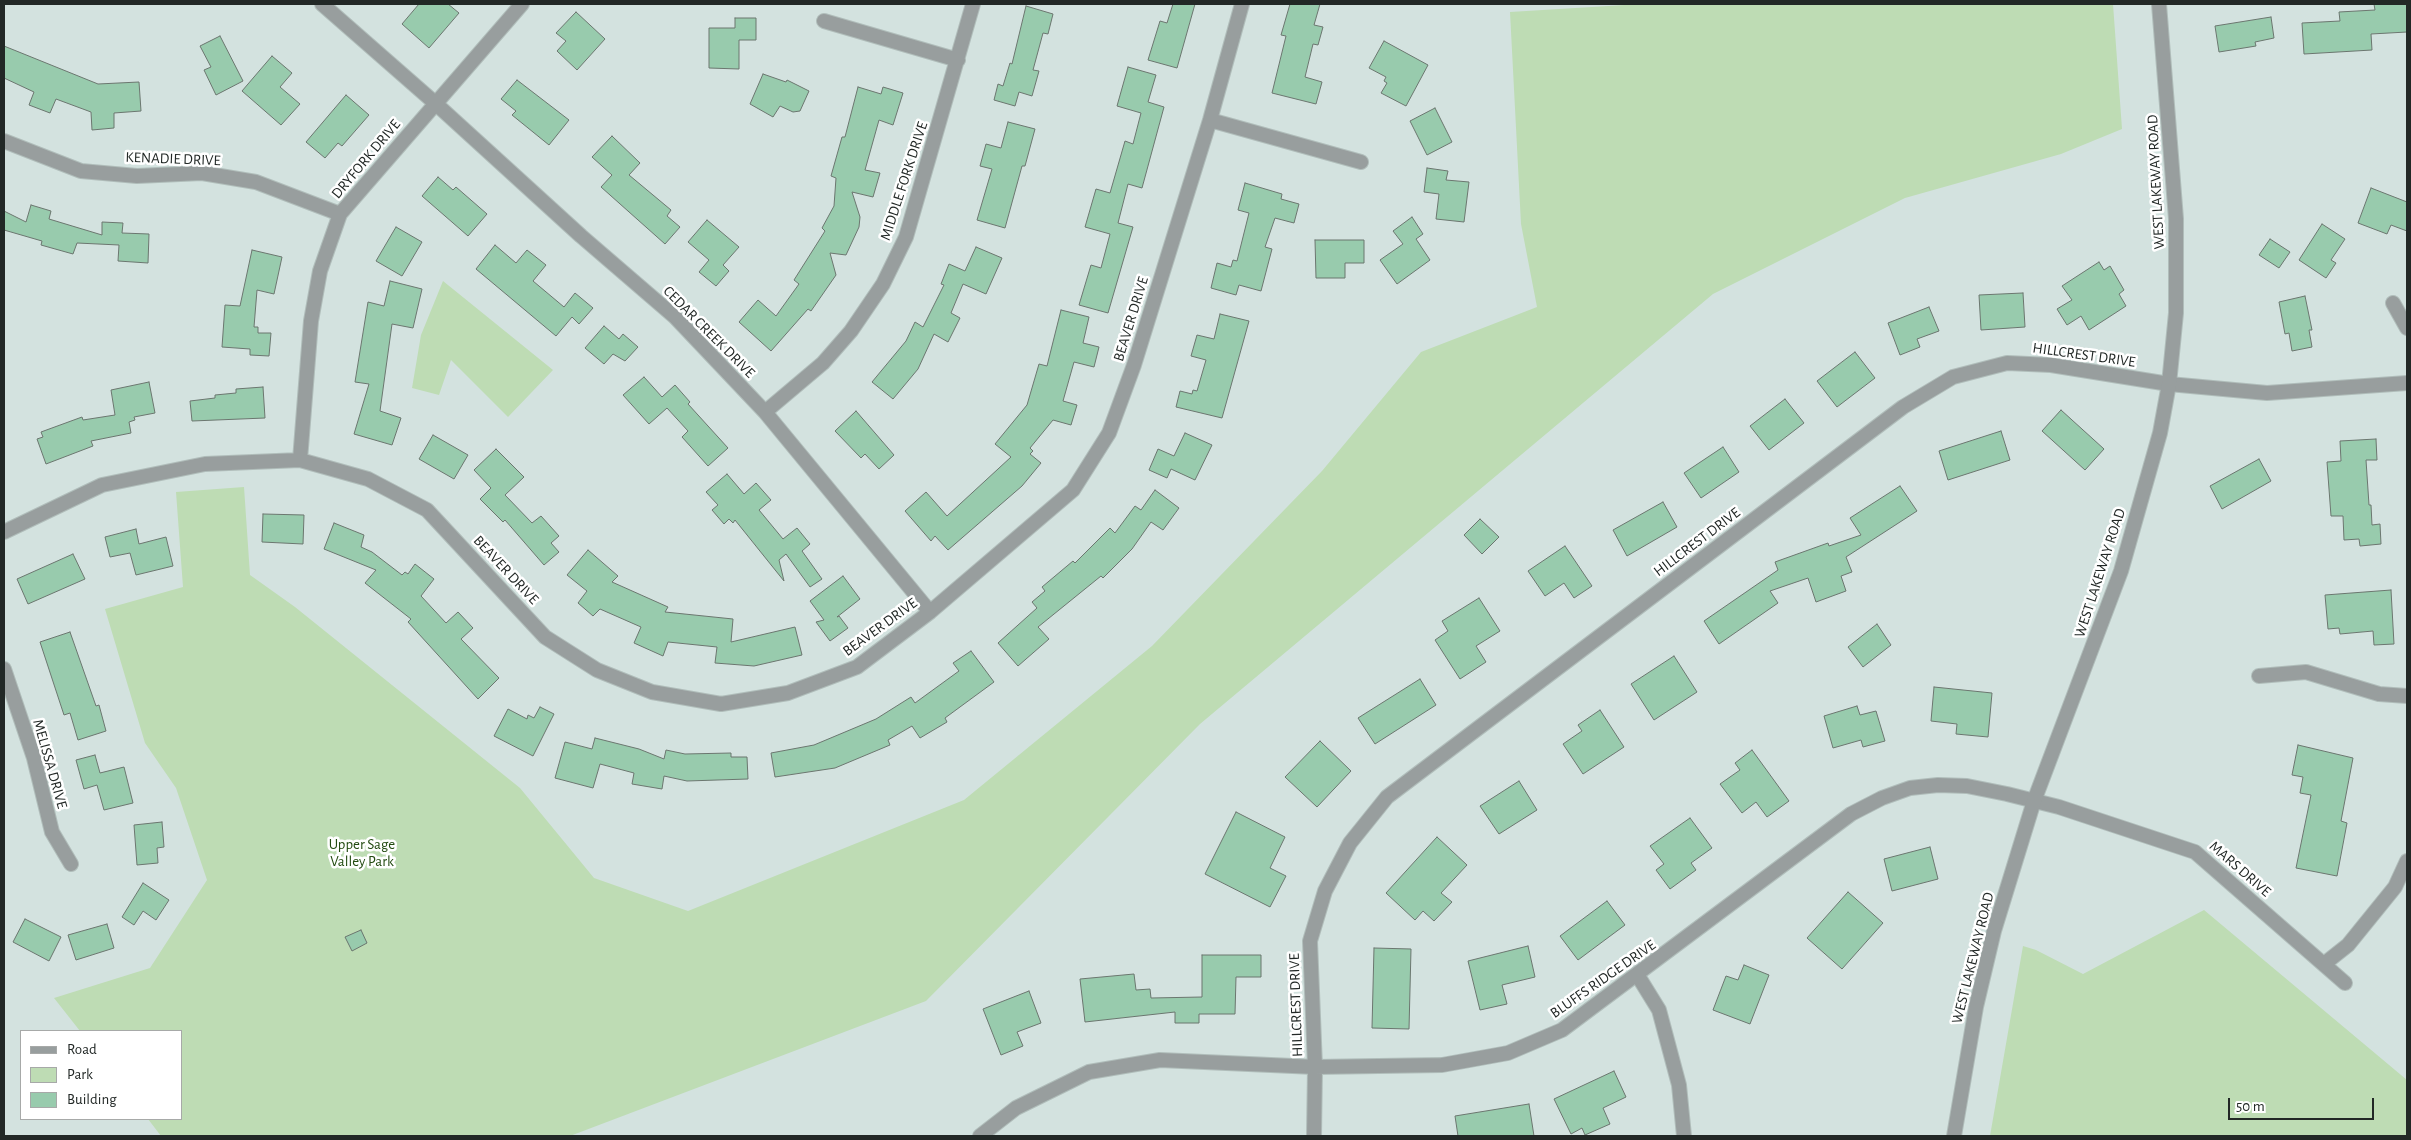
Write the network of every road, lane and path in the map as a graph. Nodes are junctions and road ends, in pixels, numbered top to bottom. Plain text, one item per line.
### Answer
1 (322, 4) edge
2 (522, 4) edge
3 (973, 4) edge
4 (1242, 4) edge
5 (2159, 4) edge
6 (824, 21) dead end
7 (958, 60) junction
8 (435, 102) junction
9 (1210, 120) junction
10 (4, 141) edge
11 (1361, 162) dead end
12 (340, 214) junction
13 (2393, 303) dead end
14 (2407, 328) edge
15 (2407, 383) edge
16 (2169, 384) junction
17 (766, 412) junction
18 (300, 460) junction
19 (4, 532) edge
20 (930, 612) junction
21 (4, 669) edge
22 (2259, 676) dead end
23 (2407, 696) edge
24 (2034, 801) junction
25 (2407, 861) edge
26 (71, 864) dead end
27 (2324, 964) junction
28 (1638, 976) junction
29 (2345, 983) dead end
30 (1315, 1067) junction
31 (980, 1136) edge
32 (1314, 1136) edge
33 (1684, 1136) edge
34 (1954, 1136) edge

1 - 8 street, CEDAR CREEK DRIVE
2 - 8 street, DRYFORK DRIVE
3 - 7 street, MIDDLE FORK DRIVE
4 - 9 street, BEAVER DRIVE
5 - 16 street, WEST LAKEWAY ROAD
6 - 7 street
7 - 17 street, MIDDLE FORK DRIVE
8 - 12 street, DRYFORK DRIVE
8 - 17 street, CEDAR CREEK DRIVE
9 - 11 street
9 - 20 street, BEAVER DRIVE
10 - 12 street, KENADIE DRIVE
12 - 18 street, DRYFORK DRIVE
13 - 14 street
15 - 16 street, HILLCREST DRIVE
16 - 24 street, WEST LAKEWAY ROAD
16 - 30 street, HILLCREST DRIVE
17 - 20 street, CEDAR CREEK DRIVE
18 - 19 street, BEAVER DRIVE
18 - 20 street, BEAVER DRIVE
21 - 26 street, MELISSA DRIVE
22 - 23 street
24 - 27 street, MARS DRIVE
24 - 28 street, BLUFFS RIDGE DRIVE
24 - 34 street, WEST LAKEWAY ROAD
25 - 27 street
27 - 29 street, MARS DRIVE
28 - 30 street, BLUFFS RIDGE DRIVE
28 - 33 street
30 - 31 street, BLUFFS RIDGE DRIVE
30 - 32 street, HILLCREST DRIVE

